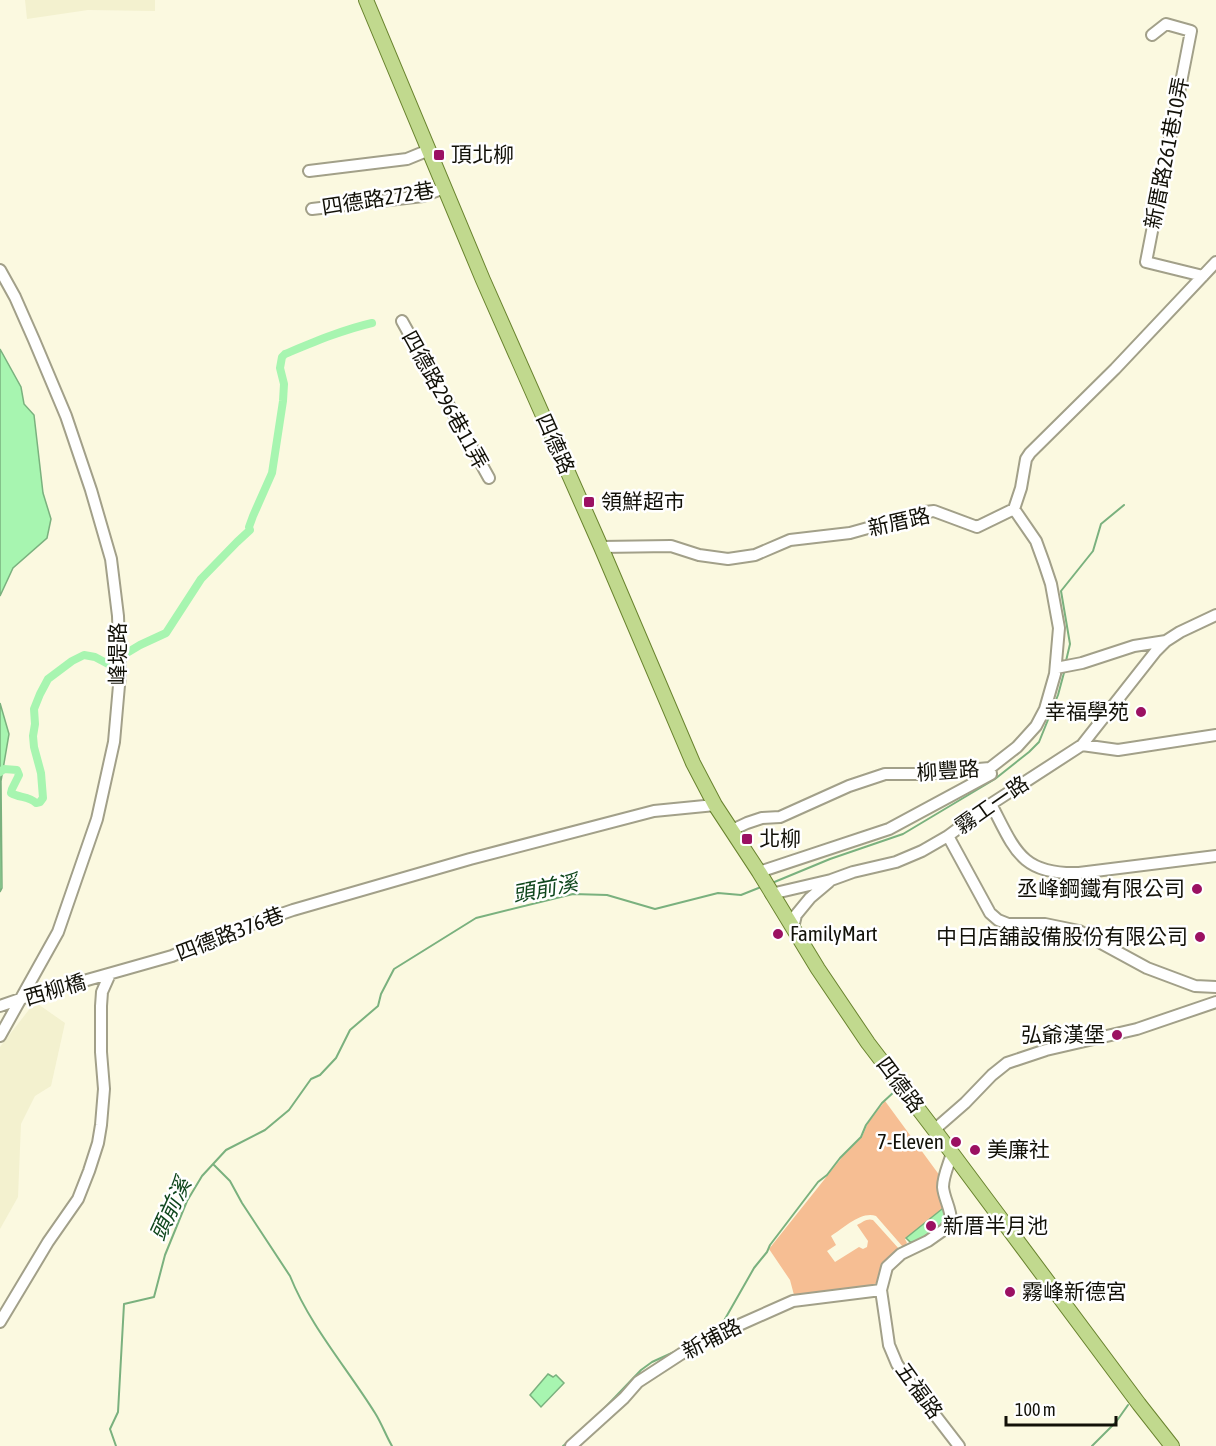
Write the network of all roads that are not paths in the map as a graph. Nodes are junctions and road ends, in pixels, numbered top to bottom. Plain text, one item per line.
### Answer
1 (366, 0) edge
2 (1152, 35) dead end
3 (429, 150) junction
4 (309, 171) dead end
5 (444, 189) junction
6 (312, 209) dead end
7 (1216, 262) edge
8 (0, 270) edge
9 (1203, 276) junction
10 (402, 321) dead end
11 (489, 478) dead end
12 (1014, 509) junction
13 (601, 547) junction
14 (1216, 615) edge
15 (1166, 641) junction
16 (1056, 668) junction
17 (1216, 735) edge
18 (1082, 745) junction
19 (990, 768) junction
20 (991, 804) junction
21 (715, 805) junction
22 (732, 830) junction
23 (948, 836) junction
24 (1216, 856) edge
25 (831, 880) junction
26 (765, 884) junction
27 (794, 928) junction
28 (110, 974) junction
29 (1216, 987) edge
30 (20, 999) junction
31 (1216, 1002) edge
32 (0, 1006) edge
33 (0, 1036) edge
34 (934, 1130) junction
35 (952, 1153) junction
36 (881, 1290) junction
37 (0, 1322) edge
38 (571, 1446) edge
39 (959, 1446) edge
40 (1172, 1446) edge

1 - 3 main road, 四德路
2 - 9 street, 新厝路261巷10弄
3 - 4 street
3 - 5 main road, 四德路
5 - 6 street, 四德路272巷
5 - 13 main road, 四德路
7 - 9 street
8 - 30 street, 峰堤路
9 - 12 street
10 - 11 street, 四德路296巷11弄
12 - 13 street, 新厝路
12 - 16 street, 柳豐路
13 - 21 main road, 四德路
14 - 15 street
15 - 16 street
15 - 18 street, 霧工一路
16 - 19 street, 柳豐路
17 - 18 street
18 - 20 street, 霧工一路
19 - 22 street, 柳豐路
19 - 26 street
20 - 23 street, 霧工一路
20 - 24 street
21 - 22 main road, 四德路
21 - 28 street, 四德路376巷
22 - 26 main road, 四德路
23 - 25 street, 霧工一路
23 - 29 street
25 - 26 street, 霧工一路
25 - 27 street
26 - 27 main road, 四德路
27 - 34 main road, 四德路
28 - 30 street, 西柳橋
28 - 37 street
30 - 32 street, 西柳橋
30 - 33 street, 峰堤路
31 - 34 street
34 - 35 main road, 四德路
35 - 36 street, 五福路
35 - 40 main road, 四德路
36 - 38 street, 新埔路
36 - 39 street, 五福路

